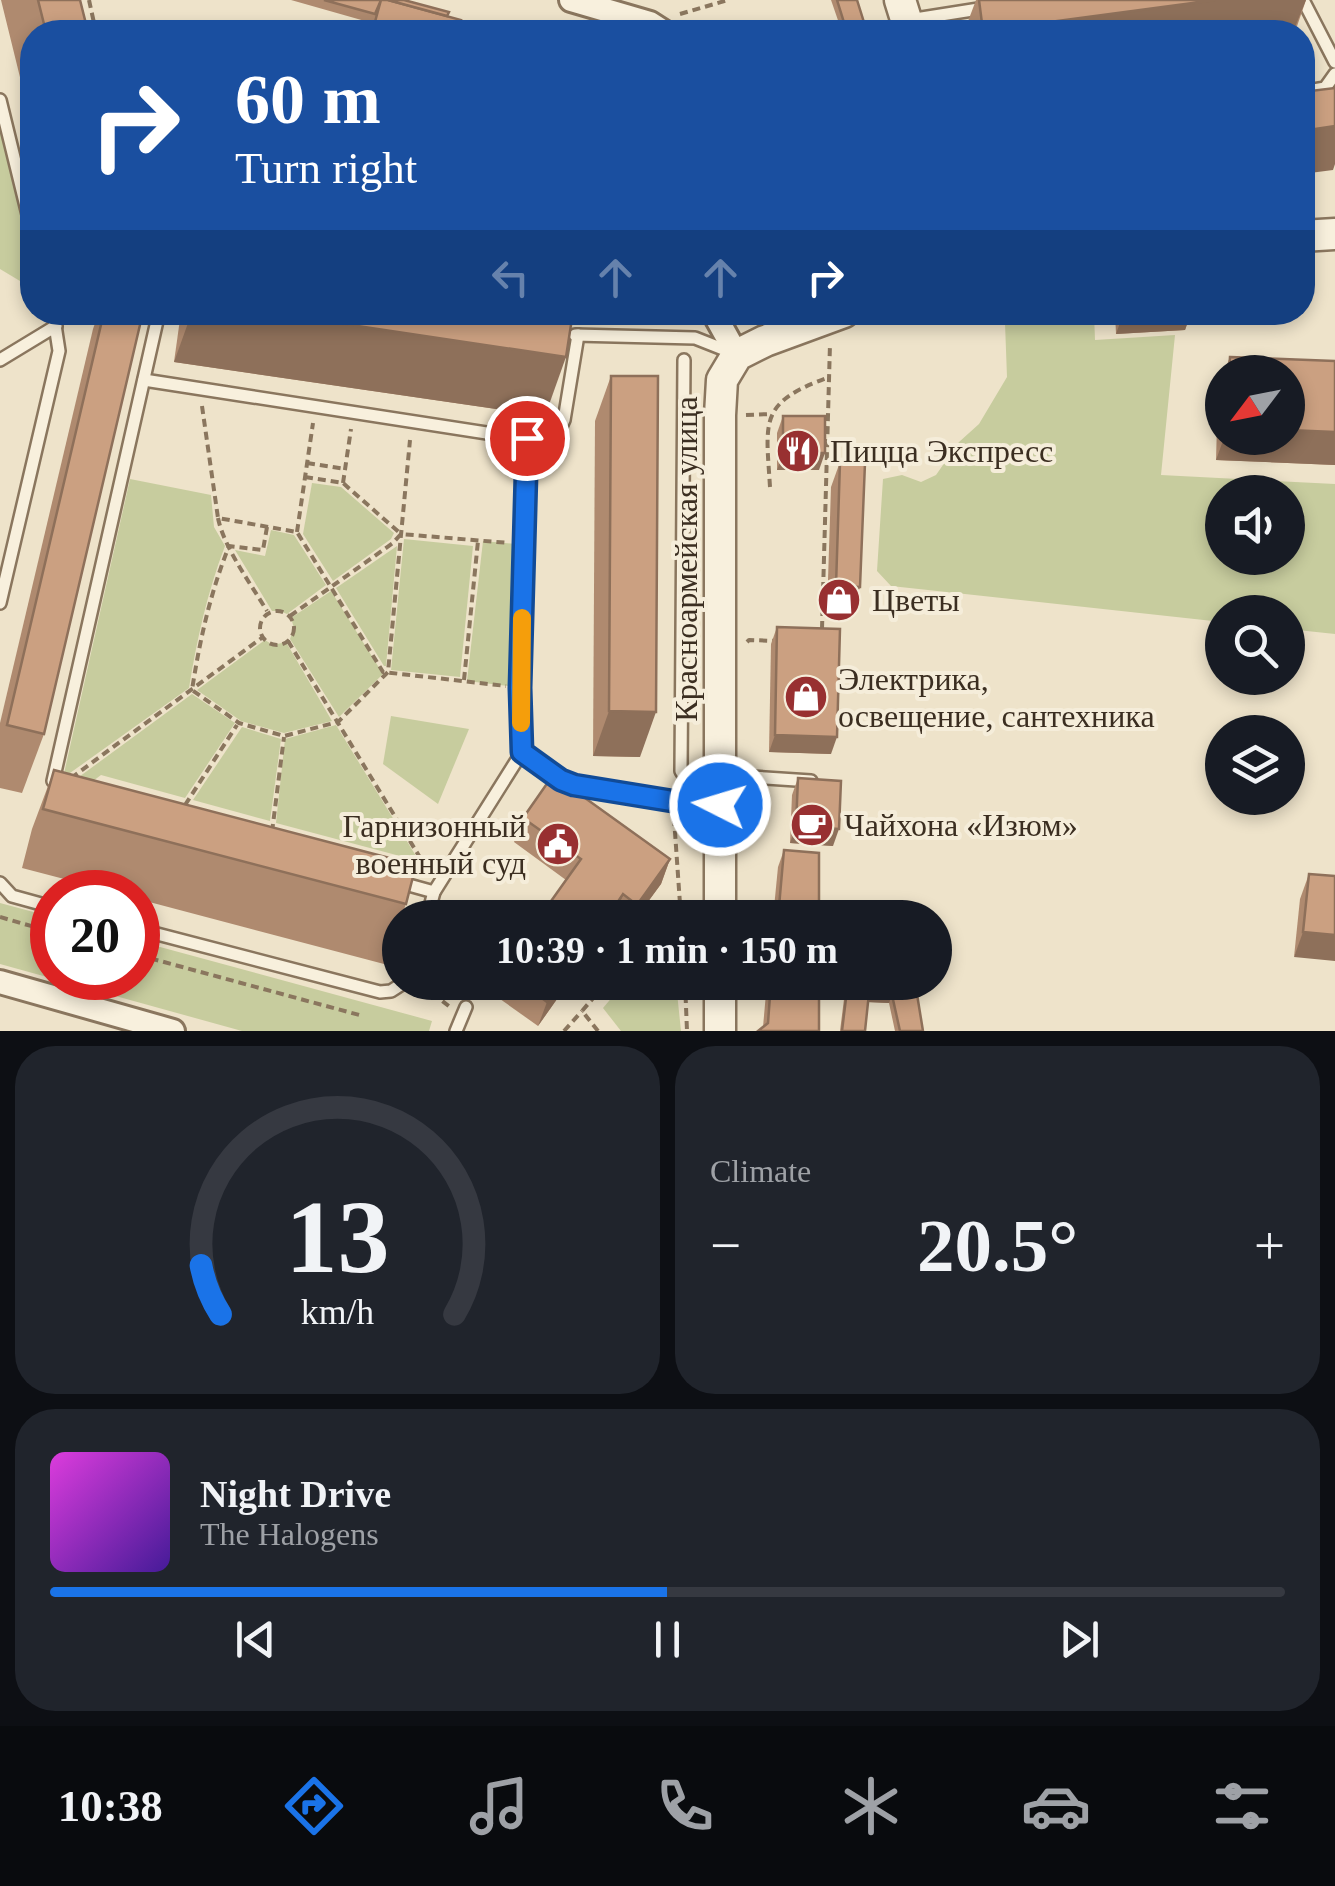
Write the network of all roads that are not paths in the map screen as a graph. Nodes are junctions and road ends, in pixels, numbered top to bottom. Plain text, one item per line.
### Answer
1 (571, 0) edge
2 (945, 0) edge
3 (1002, 6) edge
4 (947, 14) junction
5 (906, 18) edge
6 (632, 20) edge
7 (1315, 23) edge
8 (1335, 62) edge
9 (1335, 74) edge
10 (1315, 90) edge
11 (0, 100) edge
12 (20, 182) edge
13 (45, 325) edge
14 (57, 325) edge
15 (156, 325) edge
16 (724, 325) edge
17 (837, 326) edge
18 (559, 332) edge
19 (578, 335) junction
20 (751, 348) junction
21 (0, 360) edge
22 (684, 360) dead end
23 (144, 380) junction
24 (527, 438) junction
25 (0, 604) edge
26 (522, 752) junction
27 (817, 782) edge
28 (59, 792) edge
29 (714, 794) junction
30 (380, 877) edge
31 (0, 882) edge
32 (434, 892) junction
33 (432, 900) edge
34 (719, 900) edge
35 (30, 901) edge
36 (160, 935) edge
37 (0, 982) edge
38 (382, 992) edge
39 (720, 1000) edge
40 (464, 1012) road end
41 (173, 1031) edge
42 (456, 1031) edge
43 (720, 1031) edge

1 - 6 street
2 - 4 lane
3 - 4 lane
4 - 5 lane
7 - 8 lane
9 - 10 lane
11 - 12 lane
13 - 21 lane
14 - 25 lane
15 - 23 lane
16 - 20 street
17 - 20 street
18 - 19 lane
19 - 20 lane
19 - 24 lane
20 - 29 street, Красноармейская улица
22 - 29 lane
23 - 24 lane
23 - 28 lane
24 - 26 lane
26 - 29 lane
26 - 32 lane
27 - 29 lane
29 - 34 street, Красноармейская улица
30 - 32 lane
31 - 35 lane
32 - 33 lane
36 - 38 lane
37 - 41 street
39 - 43 street
40 - 42 lane

